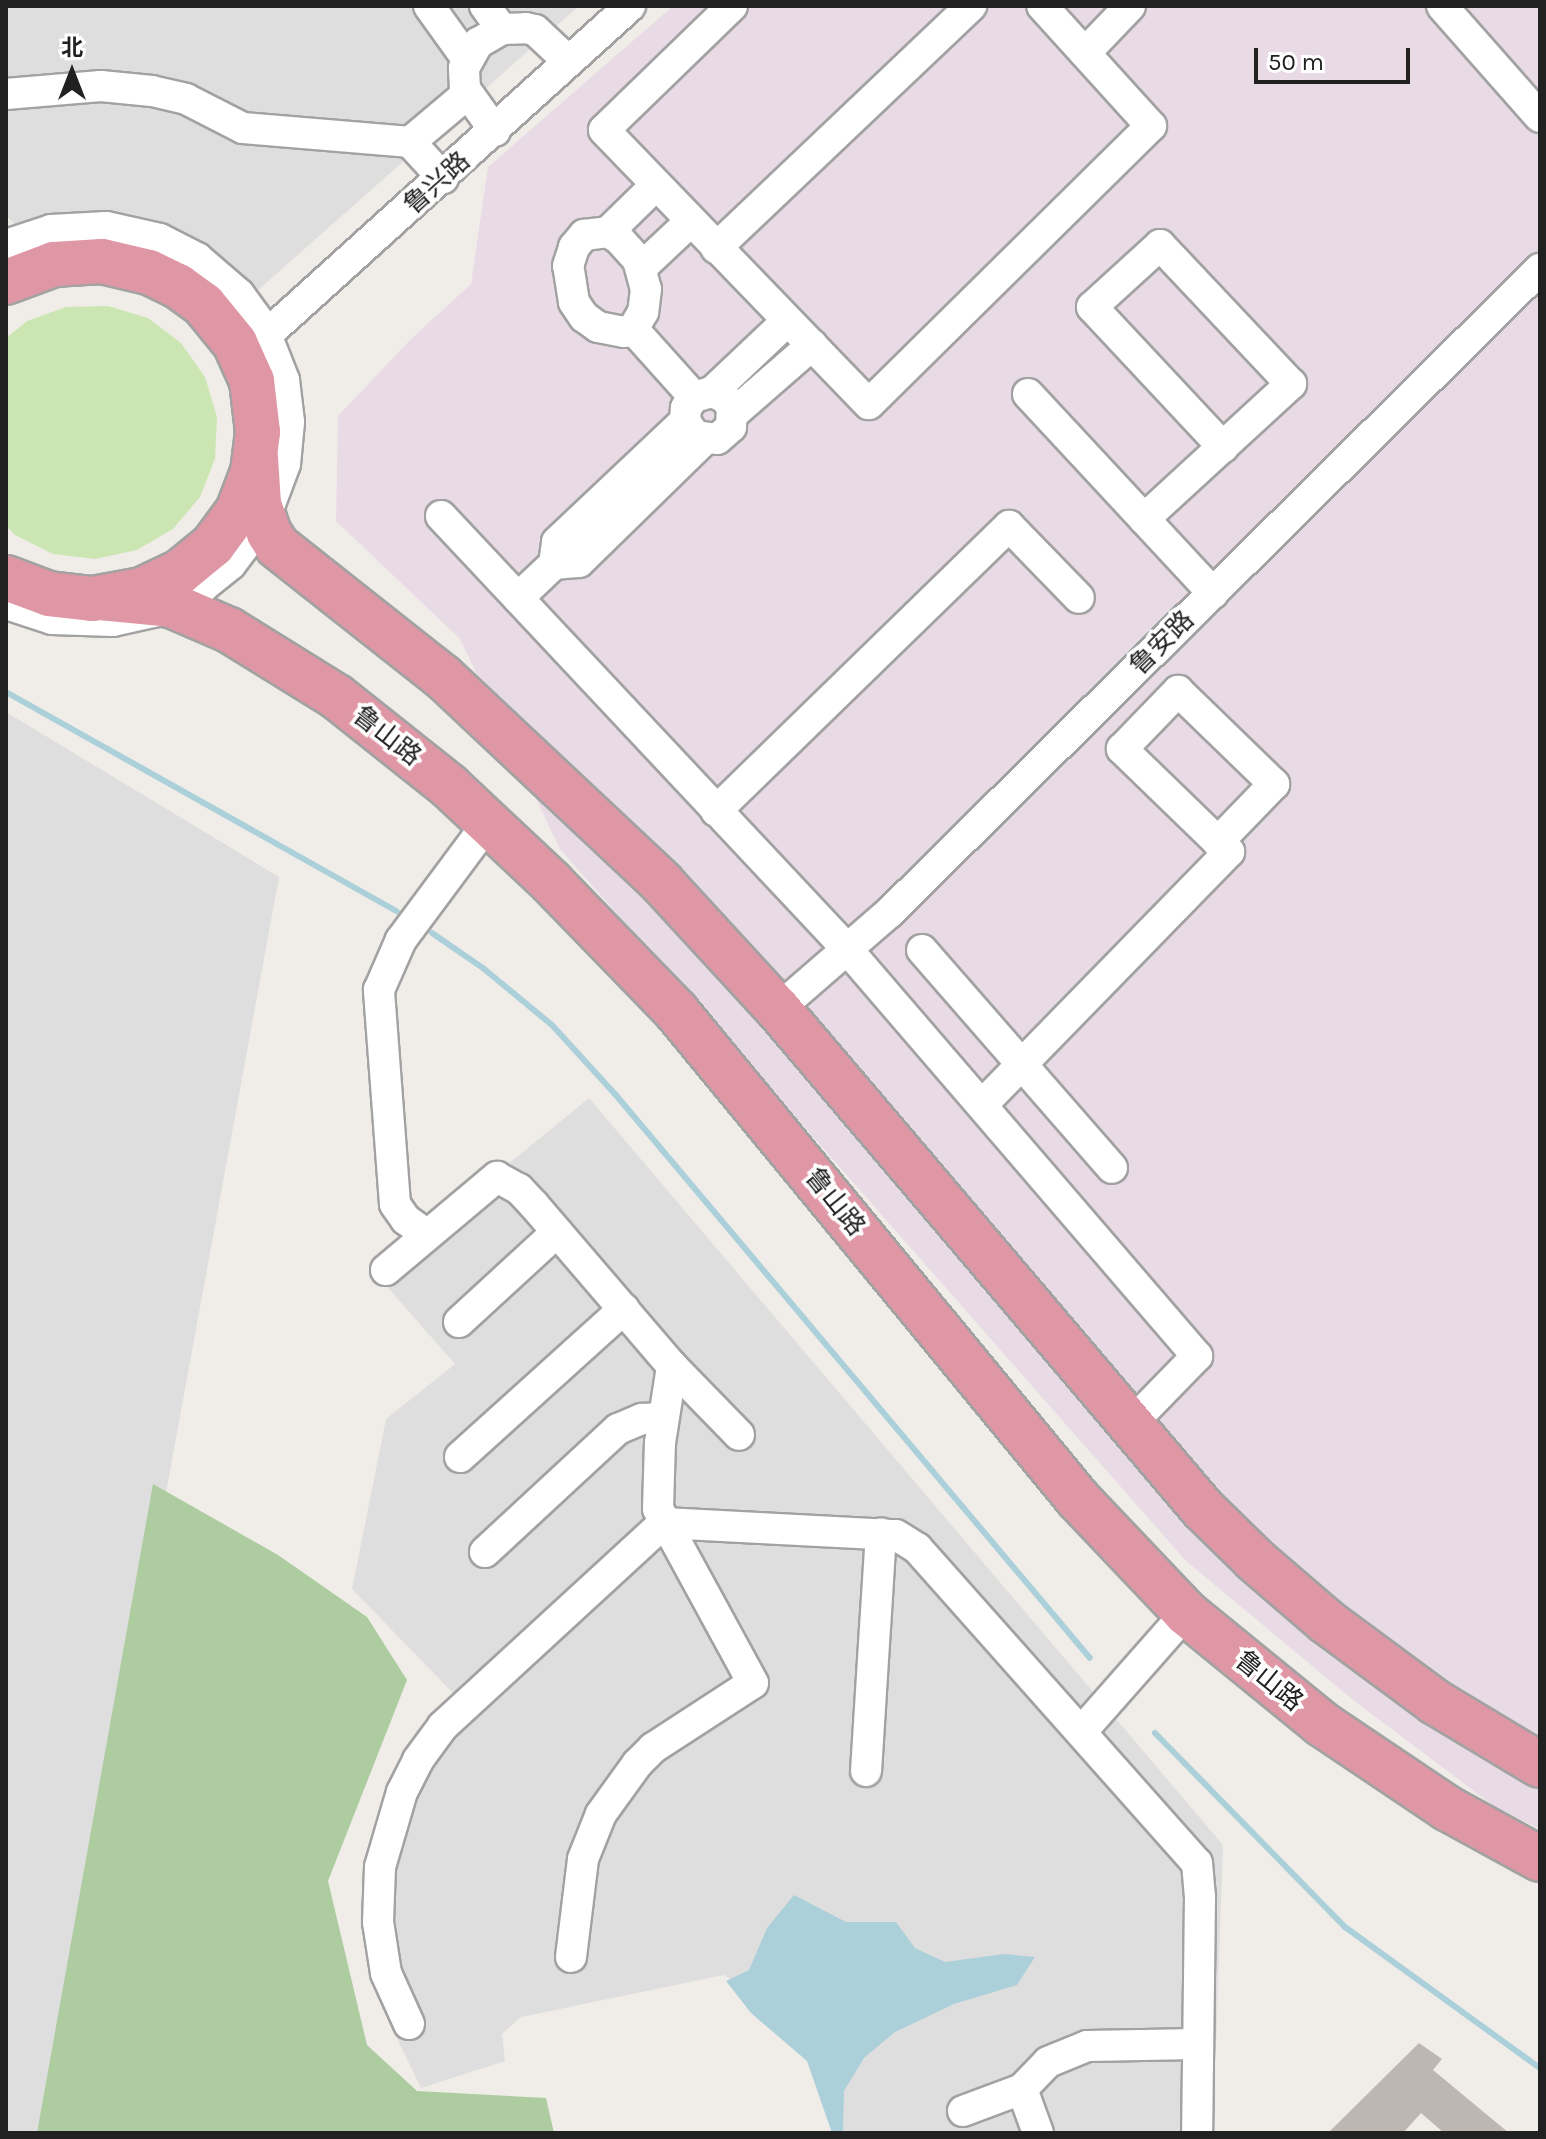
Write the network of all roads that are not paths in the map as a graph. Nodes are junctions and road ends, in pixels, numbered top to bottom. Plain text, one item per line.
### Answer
1 (429, 6) edge
2 (630, 6) edge
3 (732, 6) edge
4 (971, 6) edge
5 (1042, 6) edge
6 (1130, 6) edge
7 (1442, 6) edge
8 (493, 17) edge
9 (1085, 53) junction
10 (467, 59) junction
11 (568, 61) junction
12 (6, 94) edge
13 (467, 94) junction
14 (1540, 117) edge
15 (495, 131) junction
16 (410, 142) junction
17 (443, 178) junction
18 (656, 185) junction
19 (691, 221) junction
20 (608, 232) junction
21 (716, 248) junction
22 (10, 264) edge
23 (642, 267) junction
24 (1540, 269) edge
25 (787, 321) junction
26 (633, 329) junction
27 (812, 345) junction
28 (255, 346) junction
29 (1028, 394) dead end
30 (699, 412) junction
31 (1223, 447) junction
32 (256, 458) junction
33 (441, 516) dead end
34 (1144, 519) junction
35 (264, 520) junction
36 (6, 578) edge
37 (1213, 593) junction
38 (100, 598) junction
39 (518, 598) junction
40 (1079, 598) dead end
41 (6, 604) edge
42 (171, 605) junction
43 (716, 811) junction
44 (488, 823) junction
45 (1218, 842) junction
46 (847, 949) junction
47 (922, 950) dead end
48 (778, 1009) junction
49 (1020, 1066) junction
50 (982, 1105) junction
51 (1112, 1168) dead end
52 (557, 1232) junction
53 (427, 1235) junction
54 (386, 1270) dead end
55 (624, 1309) junction
56 (459, 1322) dead end
57 (672, 1366) junction
58 (663, 1418) junction
59 (1130, 1425) junction
60 (739, 1435) dead end
61 (460, 1457) dead end
62 (664, 1523) junction
63 (881, 1533) junction
64 (485, 1552) dead end
65 (1186, 1613) junction
66 (1082, 1731) junction
67 (1540, 1765) edge
68 (866, 1771) dead end
69 (1540, 1859) edge
70 (571, 1957) dead end
71 (409, 2024) dead end
72 (1198, 2044) junction
73 (1022, 2089) junction
74 (963, 2111) dead end
75 (1038, 2133) edge
76 (1197, 2133) edge

1 - 10 street
2 - 11 street, 鲁兴路
3 - 18 street
4 - 21 street
5 - 9 street
6 - 9 street
7 - 14 street
8 - 10 street
8 - 11 street
9 - 27 street
10 - 13 street
11 - 15 street, 鲁兴路
12 - 16 street
13 - 15 street
13 - 16 street
15 - 17 street, 鲁兴路
16 - 17 street
17 - 28 street, 鲁兴路
18 - 19 street
18 - 20 street
19 - 21 street
19 - 23 street
20 - 23 street
20 - 26 street
21 - 25 street
22 - 28 highway
23 - 26 street
24 - 37 street, 鲁安路
25 - 27 street
25 - 30 street
26 - 30 street
27 - 30 street
28 - 32 highway
28 - 35 street
29 - 34 street
30 - 39 street
31 - 31 street
31 - 34 street
32 - 35 highway
32 - 38 highway
33 - 39 street
34 - 37 street
35 - 42 street
35 - 48 highway
36 - 38 highway, 鲁山路
37 - 46 street, 鲁安路
38 - 42 highway, 鲁山路
39 - 43 street
40 - 43 street
41 - 42 street
42 - 44 highway, 鲁山路
43 - 46 street
44 - 53 street
44 - 65 highway, 鲁山路
45 - 45 street
45 - 49 street
46 - 48 street, 鲁安路
46 - 50 street
47 - 49 street
48 - 59 highway
49 - 50 street
49 - 51 street
50 - 59 street
52 - 53 street
52 - 55 street
52 - 56 street
53 - 54 street
55 - 57 street
55 - 61 street
57 - 58 street
57 - 60 street
58 - 62 street
58 - 64 street
59 - 67 highway
62 - 63 street
62 - 70 street
62 - 71 street
63 - 66 street
63 - 68 street
65 - 66 street
65 - 69 highway, 鲁山路
66 - 72 street
72 - 73 street
72 - 76 street
73 - 74 street
73 - 75 street

